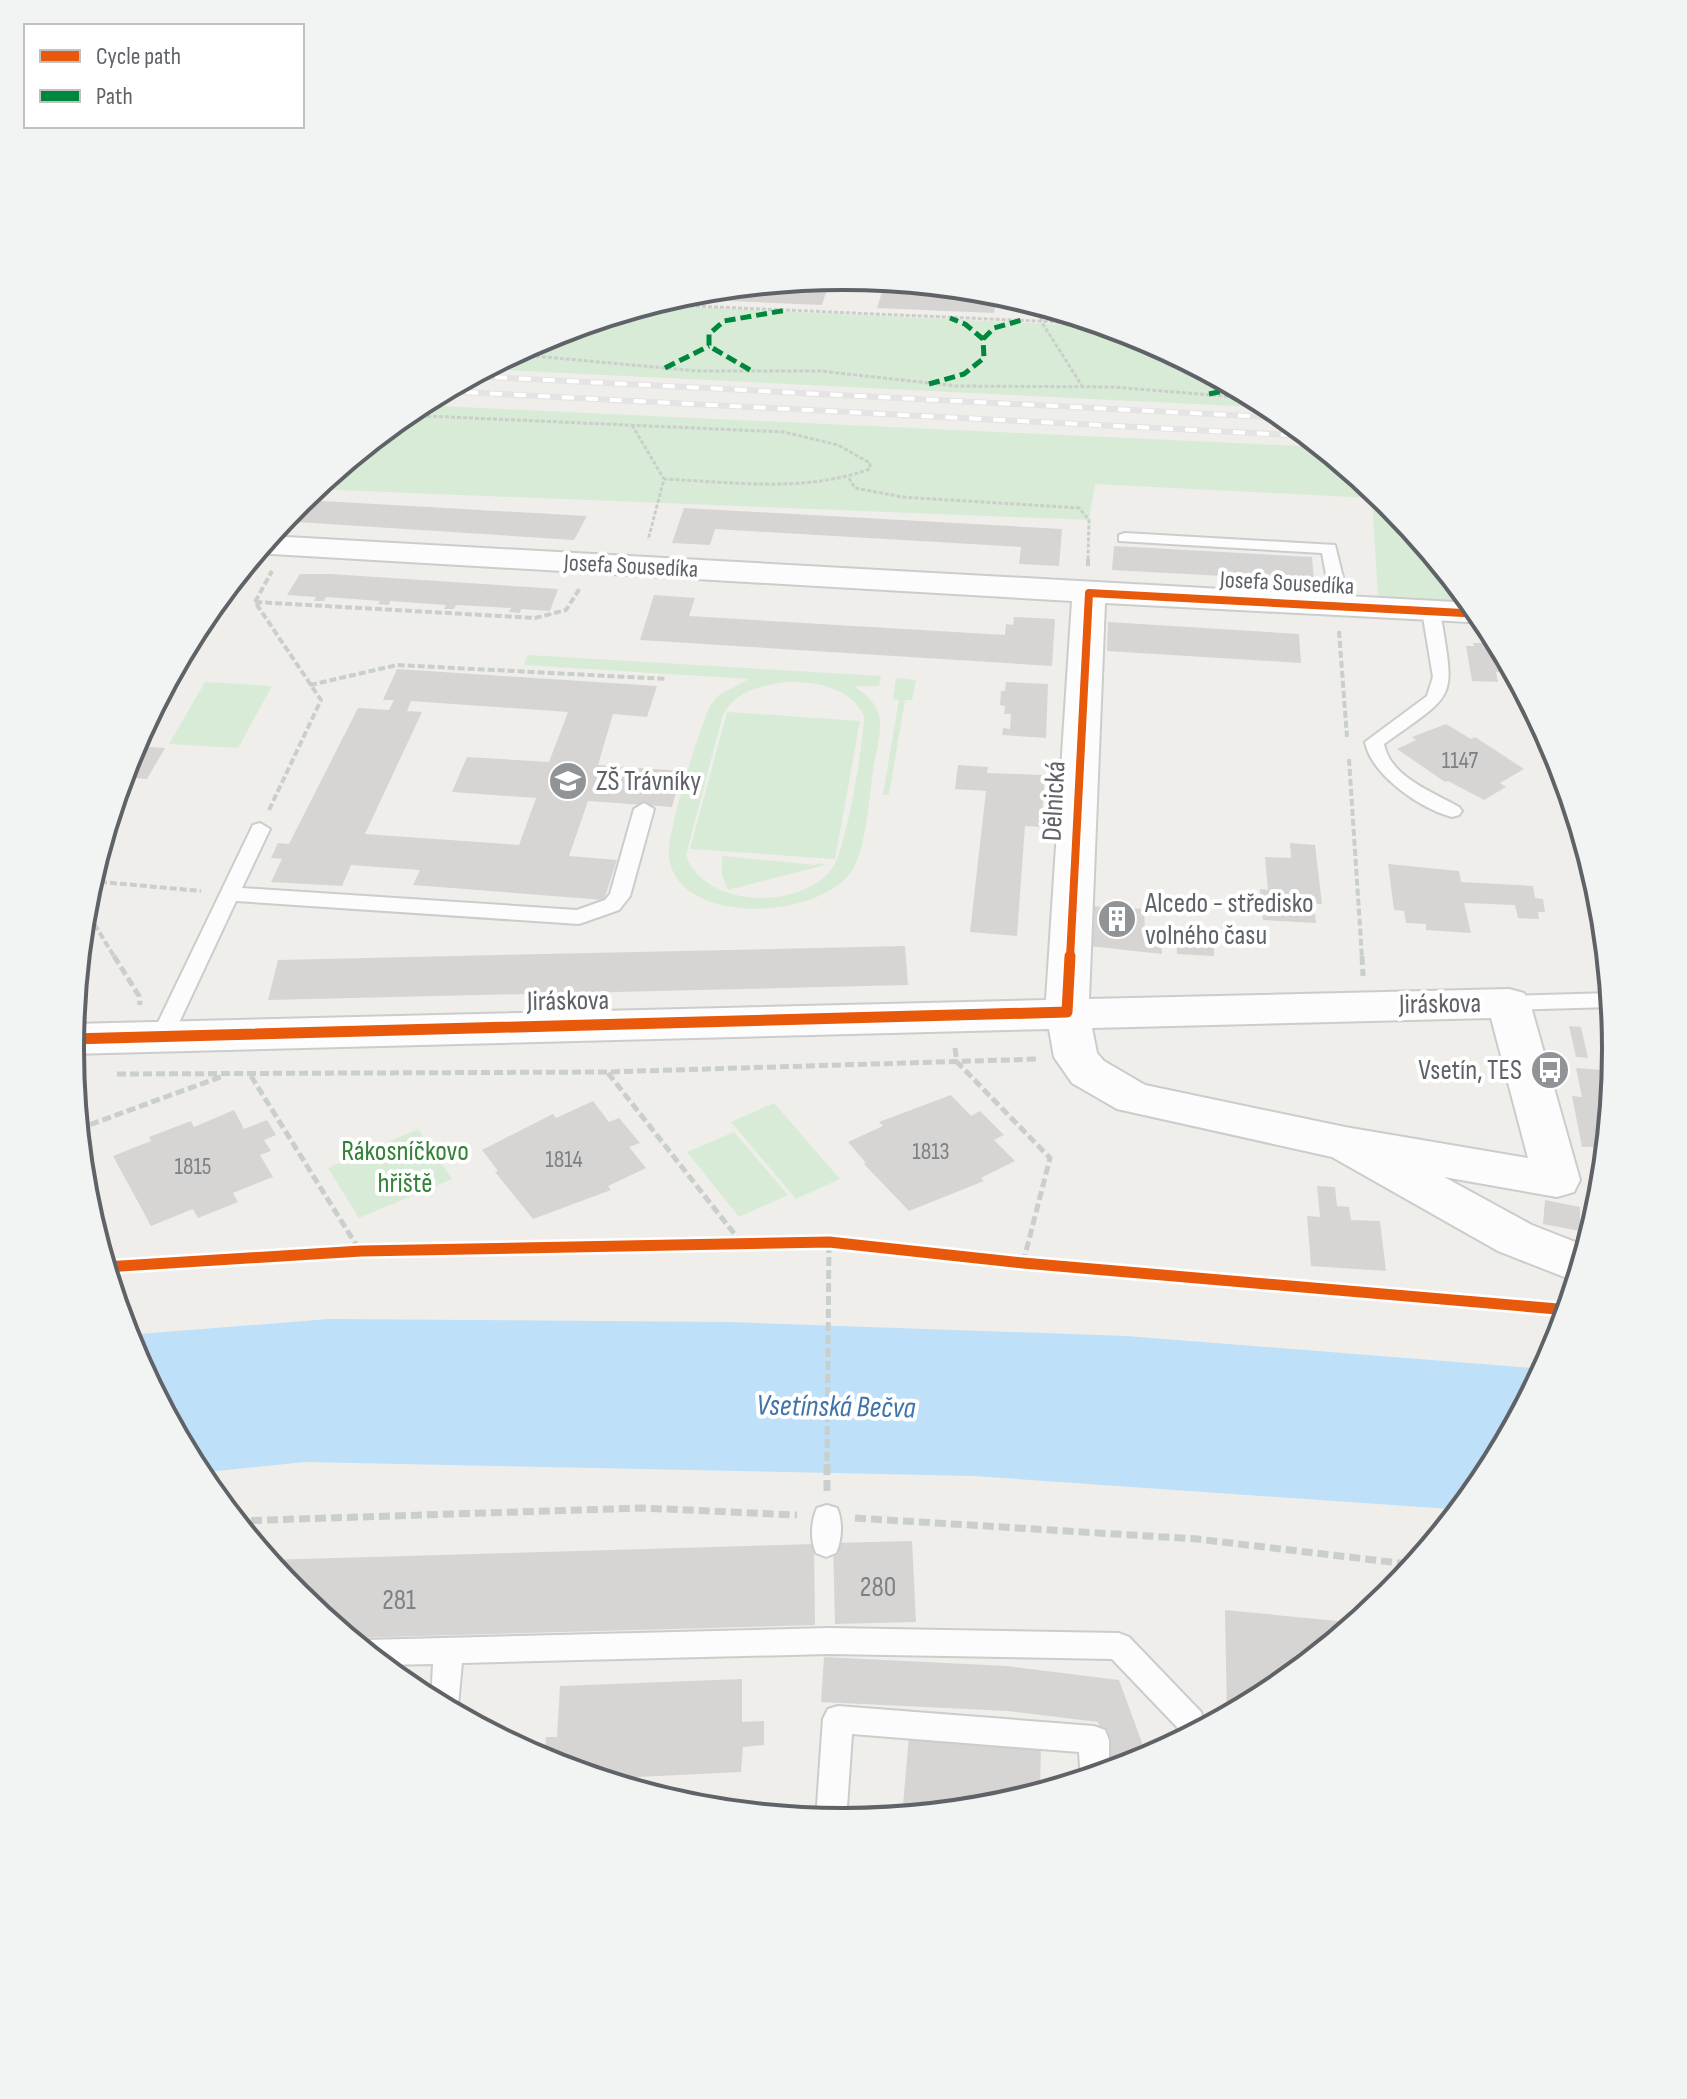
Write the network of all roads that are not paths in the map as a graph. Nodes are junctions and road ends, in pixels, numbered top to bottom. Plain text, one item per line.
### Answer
1 (1125, 538) dead end
2 (268, 556) edge
3 (1089, 593) junction
4 (1431, 611) junction
5 (1464, 613) edge
6 (1339, 615) junction
7 (644, 809) dead end
8 (1452, 811) dead end
9 (260, 829) road end
10 (229, 894) junction
11 (1601, 1000) edge
12 (1509, 1003) junction
13 (1067, 1012) junction
14 (162, 1037) junction
15 (84, 1039) edge
16 (1345, 1143) junction
17 (1517, 1173) junction
18 (1515, 1238) junction
19 (1573, 1261) edge
20 (827, 1516) road end
21 (826, 1545) dead end
22 (448, 1652) junction
23 (382, 1653) edge
24 (446, 1696) edge
25 (1191, 1724) edge
26 (1094, 1767) edge
27 (832, 1809) edge

1 - 6 lane
2 - 3 street, Josefa Sousedíka
3 - 6 street, Josefa Sousedíka
3 - 13 street, Dělnická
4 - 5 street, Josefa Sousedíka
4 - 6 street, Josefa Sousedíka
4 - 8 lane
7 - 10 lane
9 - 10 lane
10 - 14 lane
11 - 12 lane
12 - 13 street, Jiráskova
12 - 17 street, Jiráskova
13 - 14 street, Jiráskova
13 - 16 street, Jiráskova
14 - 15 street, Jiráskova
16 - 17 street, Jiráskova
16 - 18 street, Jiráskova
17 - 18 street
18 - 19 street, Jiráskova
20 - 21 lane
22 - 23 lane
22 - 24 lane
22 - 25 lane
26 - 27 lane

